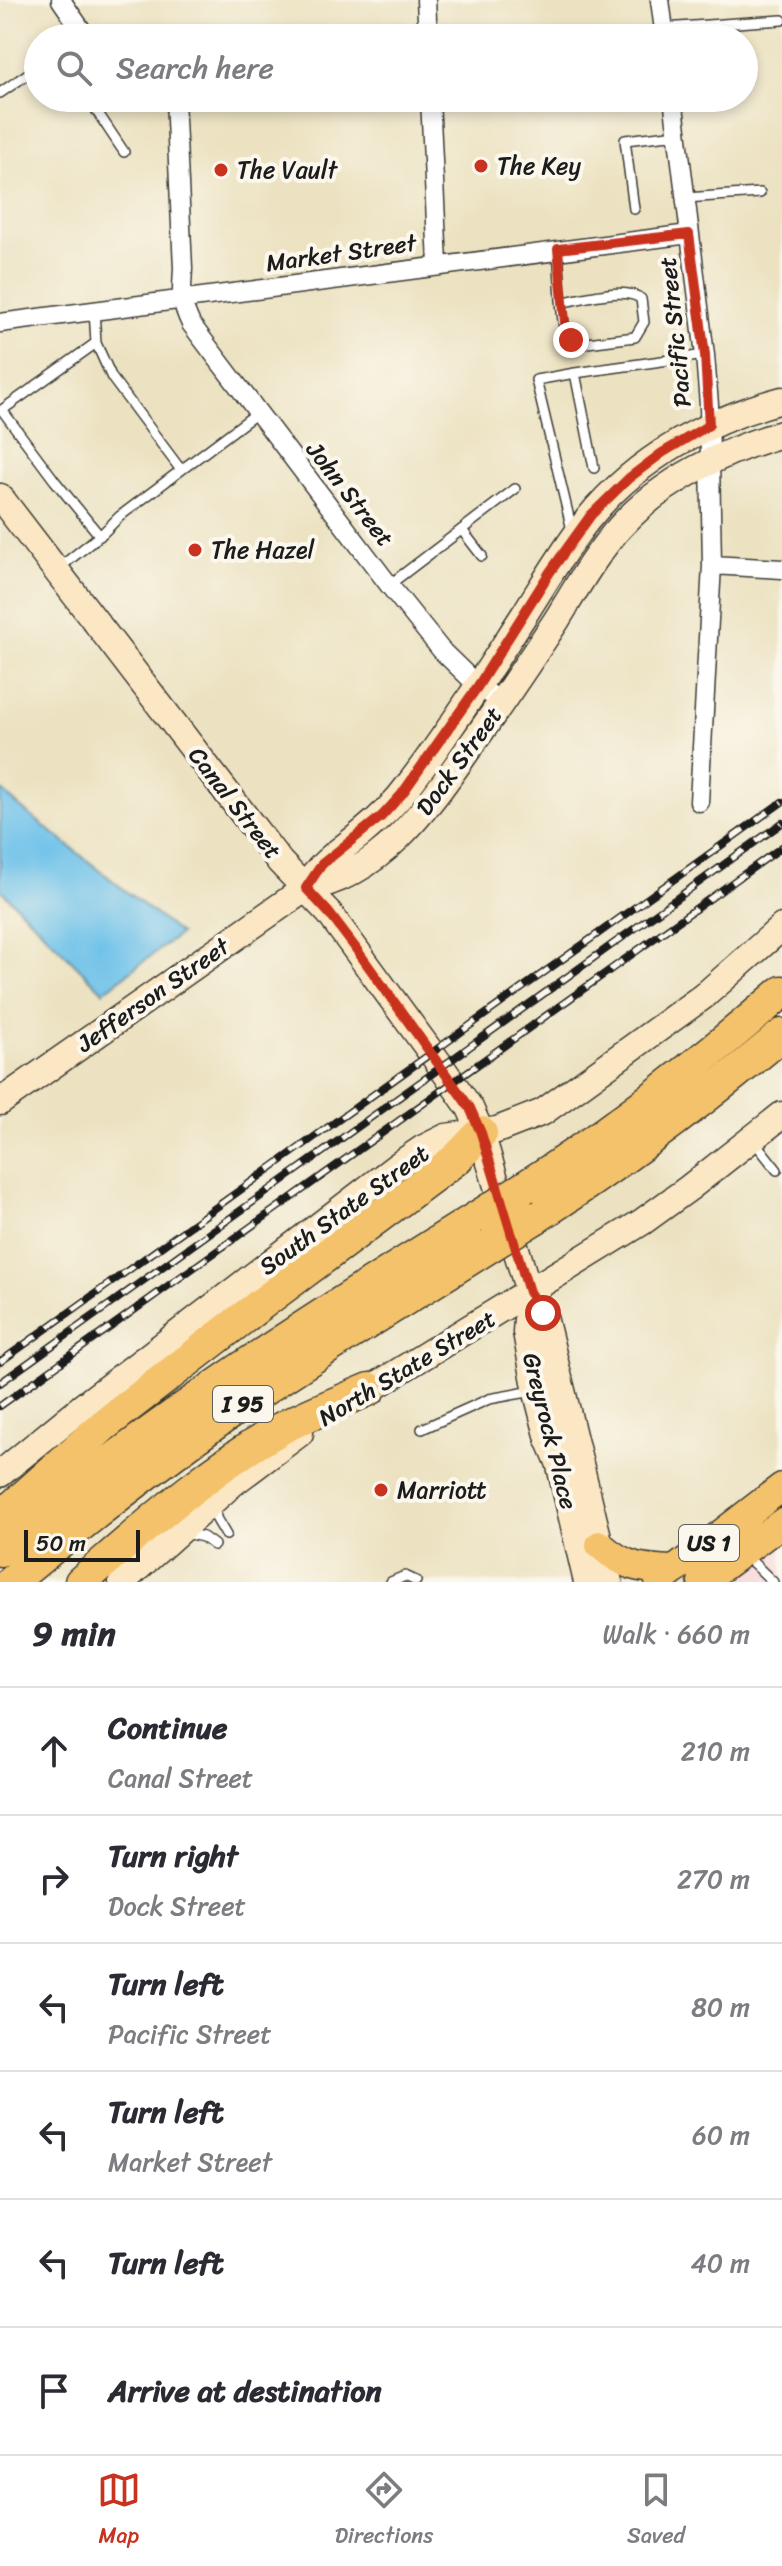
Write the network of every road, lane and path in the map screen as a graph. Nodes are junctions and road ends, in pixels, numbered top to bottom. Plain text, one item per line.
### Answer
1 (61, 0) edge
2 (426, 0) edge
3 (660, 0) edge
4 (782, 20) edge
5 (76, 24) edge
6 (427, 24) edge
7 (663, 24) edge
8 (746, 24) edge
9 (24, 77) edge
10 (0, 93) edge
11 (97, 112) edge
12 (176, 112) edge
13 (431, 112) edge
14 (675, 112) edge
15 (678, 134) junction
16 (124, 152) dead end
17 (760, 193) dead end
18 (685, 198) junction
19 (634, 209) dead end
20 (689, 234) junction
21 (558, 249) junction
22 (438, 264) junction
23 (181, 298) junction
24 (563, 302) junction
25 (94, 310) junction
26 (0, 323) edge
27 (96, 343) junction
28 (705, 355) junction
29 (575, 373) junction
30 (782, 400) edge
31 (257, 413) junction
32 (709, 425) junction
33 (782, 434) edge
34 (709, 463) junction
35 (594, 468) dead end
36 (181, 470) junction
37 (515, 489) dead end
38 (0, 497) edge
39 (462, 530) junction
40 (100, 536) junction
41 (574, 537) junction
42 (482, 556) dead end
43 (712, 565) junction
44 (782, 569) edge
45 (56, 570) junction
46 (389, 585) junction
47 (478, 686) junction
48 (502, 702) junction
49 (699, 802) dead end
50 (306, 888) junction
51 (782, 927) edge
52 (782, 992) edge
53 (782, 1035) edge
54 (0, 1102) edge
55 (782, 1115) edge
56 (481, 1133) junction
57 (752, 1138) junction
58 (777, 1170) dead end
59 (529, 1292) junction
60 (370, 1389) junction
61 (537, 1390) junction
62 (422, 1429) dead end
63 (0, 1474) edge
64 (782, 1487) edge
65 (215, 1499) junction
66 (0, 1518) edge
67 (782, 1523) edge
68 (177, 1533) junction
69 (226, 1535) dead end
70 (214, 1545) dead end
71 (600, 1545) junction
72 (0, 1550) edge
73 (742, 1551) junction
74 (667, 1576) edge
75 (416, 1581) edge
76 (11, 1582) edge
77 (81, 1582) edge
78 (122, 1582) edge
79 (391, 1582) edge
80 (587, 1582) edge
81 (609, 1582) edge
82 (702, 1582) edge
83 (773, 1582) edge

1 - 5 street
2 - 6 street
3 - 7 street
4 - 8 lane
9 - 10 lane
11 - 16 lane
12 - 23 street
13 - 22 street
14 - 15 street, Pacific Street
15 - 18 street, Pacific Street
15 - 19 lane
17 - 18 lane
18 - 20 street, Pacific Street
20 - 21 street, Market Street
20 - 28 street, Pacific Street
21 - 22 street, Market Street
21 - 24 lane
22 - 23 street, Market Street
23 - 25 street, Market Street
23 - 31 street, John Street
24 - 24 lane
25 - 26 street, Market Street
25 - 27 lane
27 - 36 lane
27 - 40 lane
28 - 29 lane
28 - 32 street, Pacific Street
29 - 35 lane
29 - 41 lane
30 - 32 street, Dock Street
31 - 36 lane
31 - 46 street, John Street
32 - 34 street, Pacific Street
32 - 41 street, Dock Street
33 - 34 street, Dock Street
34 - 43 street, Pacific Street
34 - 48 street, Dock Street
36 - 40 lane
37 - 39 lane
38 - 45 street, Canal Street
39 - 42 lane
39 - 46 lane
40 - 45 lane
41 - 47 street, Dock Street
43 - 44 street
43 - 49 street, Pacific Street
45 - 50 street, Canal Street
46 - 47 street, John Street
47 - 48 street, John Street
47 - 50 street, Dock Street
48 - 50 street, Dock Street
50 - 54 street, Jefferson Street
50 - 56 street, Canal Street
51 - 56 street, South State Street
52 - 72 highway, I 95, bridge
53 - 76 highway, I 95, bridge
55 - 57 street, North State Street
56 - 59 street, Canal Street
56 - 63 street, South State Street
56 - 66 highway
57 - 58 lane
57 - 59 street, North State Street
59 - 60 street, North State Street
59 - 61 street, Greyrock Place
59 - 71 street, Greyrock Place
60 - 65 street, North State Street
60 - 77 highway
61 - 62 lane
61 - 80 street, Greyrock Place
64 - 74 main road, US 1
65 - 68 street, North State Street
65 - 69 lane
67 - 73 main road, US 1
68 - 70 lane
68 - 78 street, North State Street
71 - 74 main road
71 - 81 street, Greyrock Place
73 - 82 main road, US 1
73 - 83 lane
75 - 79 lane

